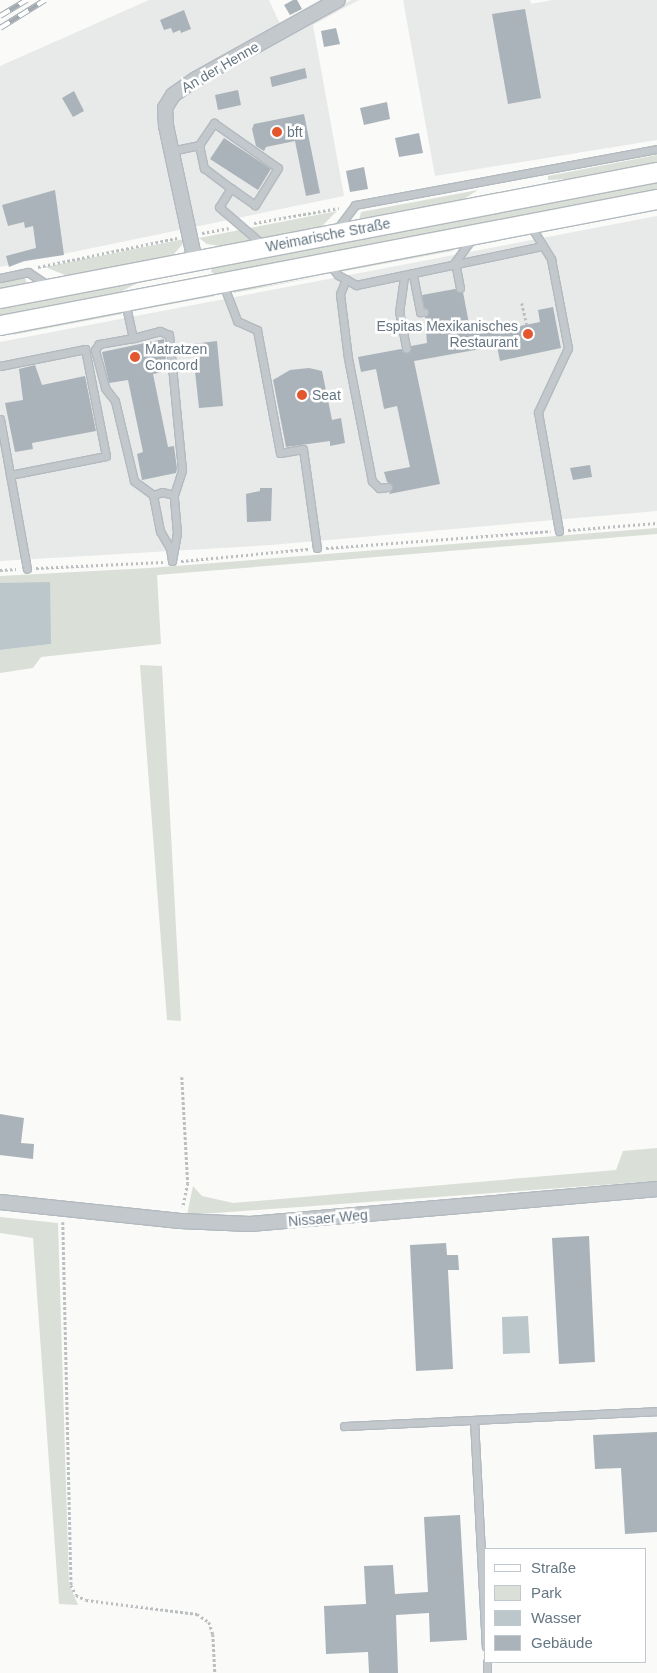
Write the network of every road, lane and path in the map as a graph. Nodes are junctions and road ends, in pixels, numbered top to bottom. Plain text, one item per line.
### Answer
1 (338, 0) edge
2 (199, 145) junction
3 (657, 149) edge
4 (172, 151) junction
5 (657, 172) edge
6 (231, 188) junction
7 (657, 199) edge
8 (530, 224) junction
9 (333, 233) junction
10 (476, 234) junction
11 (543, 246) junction
12 (265, 247) junction
13 (195, 261) junction
14 (326, 261) junction
15 (455, 262) junction
16 (414, 275) junction
17 (404, 277) junction
18 (0, 278) edge
19 (346, 279) junction
20 (222, 282) junction
21 (200, 286) junction
22 (53, 288) junction
23 (460, 288) dead end
24 (0, 298) edge
25 (125, 301) junction
26 (522, 304) dead end
27 (424, 312) dead end
28 (527, 324) dead end
29 (0, 325) edge
30 (133, 338) junction
31 (406, 348) dead end
32 (0, 366) edge
33 (0, 419) edge
34 (10, 475) junction
35 (388, 487) dead end
36 (152, 495) junction
37 (174, 495) junction
38 (559, 531) dead end
39 (317, 548) dead end
40 (27, 569) dead end
41 (182, 1076) dead end
42 (657, 1189) edge
43 (0, 1202) edge
44 (63, 1208) junction
45 (180, 1221) junction
46 (657, 1411) edge
47 (474, 1420) junction
48 (344, 1426) dead end
49 (484, 1609) edge
50 (215, 1673) edge

1 - 4 street, An der Henne
2 - 4 lane
2 - 6 lane
2 - 6 lane
3 - 9 lane
4 - 13 street, An der Henne
5 - 9 main road, Weimarische Straße
6 - 12 lane
7 - 8 main road, Weimarische Straße
8 - 10 main road, Weimarische Straße
8 - 11 lane
9 - 12 main road, Weimarische Straße
10 - 14 main road, Weimarische Straße
10 - 15 lane
11 - 15 lane
11 - 38 lane
12 - 13 main road, Weimarische Straße
13 - 21 main road
13 - 22 main road, Weimarische Straße
14 - 19 lane
14 - 20 main road, Weimarische Straße
15 - 16 lane
15 - 23 lane
16 - 17 lane
16 - 27 lane
17 - 19 lane
17 - 31 lane
18 - 22 lane
19 - 35 lane
20 - 21 main road, Weimarische Straße
20 - 39 lane
21 - 25 main road, Weimarische Straße
22 - 24 main road, Weimarische Straße
25 - 29 main road, Weimarische Straße
25 - 30 lane
26 - 28 path
30 - 36 lane
30 - 37 lane
32 - 34 lane
33 - 34 lane
34 - 40 lane
36 - 37 lane
36 - 37 lane
41 - 45 path
42 - 45 street, Nissaer Weg
43 - 44 street, Nissaer Weg
44 - 45 street, Nissaer Weg
44 - 50 path
46 - 47 lane
47 - 48 lane
47 - 49 lane

